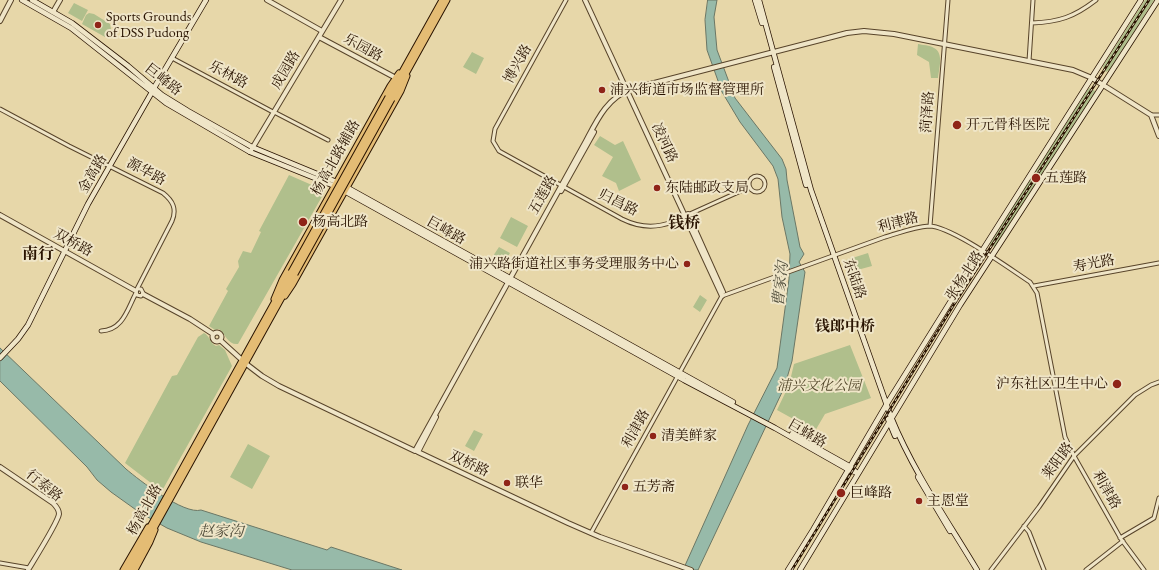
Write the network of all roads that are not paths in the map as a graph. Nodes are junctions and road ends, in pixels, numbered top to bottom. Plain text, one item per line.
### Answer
1 (12, 0) edge
2 (22, 0) edge
3 (32, 0) edge
4 (60, 0) edge
5 (206, 0) edge
6 (267, 0) edge
7 (341, 0) edge
8 (442, 0) edge
9 (447, 0) edge
10 (566, 0) edge
11 (587, 0) edge
12 (755, 0) edge
13 (759, 0) edge
14 (948, 0) edge
15 (1033, 0) edge
16 (1096, 0) edge
17 (1141, 0) edge
18 (1158, 0) edge
19 (52, 14) junction
20 (0, 21) edge
21 (1032, 23) junction
22 (322, 31) junction
23 (320, 36) junction
24 (945, 44) junction
25 (771, 53) junction
26 (172, 58) junction
27 (1029, 61) junction
28 (409, 64) junction
29 (396, 78) junction
30 (1092, 78) junction
31 (1103, 84) junction
32 (153, 90) junction
33 (628, 91) junction
34 (0, 109) edge
35 (274, 112) junction
36 (1151, 115) junction
37 (1159, 115) edge
38 (1159, 132) edge
39 (328, 140) dead end
40 (493, 141) joint
41 (251, 149) junction
42 (110, 166) junction
43 (749, 183) junction
44 (335, 184) junction
45 (562, 186) junction
46 (346, 190) junction
47 (744, 190) junction
48 (752, 190) junction
49 (0, 215) edge
50 (687, 216) junction
51 (930, 226) junction
52 (64, 250) junction
53 (982, 251) junction
54 (832, 256) junction
55 (992, 257) junction
56 (1159, 263) edge
57 (510, 281) junction
58 (1034, 286) junction
59 (136, 291) junction
60 (143, 294) junction
61 (723, 295) junction
62 (272, 310) junction
63 (101, 331) dead end
64 (0, 358) edge
65 (244, 361) junction
66 (679, 374) junction
67 (1159, 382) edge
68 (885, 407) junction
69 (890, 419) junction
70 (416, 451) junction
71 (1074, 456) junction
72 (0, 467) edge
73 (850, 469) junction
74 (858, 473) junction
75 (1159, 498) edge
76 (159, 514) junction
77 (1024, 526) junction
78 (591, 533) junction
79 (1120, 538) junction
80 (1123, 541) junction
81 (0, 563) edge
82 (29, 569) edge
83 (123, 570) edge
84 (126, 570) edge
85 (131, 570) edge
86 (135, 570) edge
87 (691, 570) edge
88 (788, 570) edge
89 (800, 570) edge
90 (974, 570) edge
91 (978, 570) edge
92 (991, 570) edge
93 (1044, 570) edge
94 (1086, 570) edge
95 (1144, 570) edge

1 - 20 street
2 - 19 main road, 巨峰路
3 - 19 main road, 巨峰路
4 - 19 street
5 - 26 main road, 金高路
6 - 22 street
7 - 22 street, 成园路
8 - 28 main road, 杨高北路
9 - 28 main road, 杨高北路
10 - 40 street, 博兴路
11 - 33 street, 凌河路
12 - 25 main road, 东陆路
13 - 25 main road, 东陆路
14 - 24 street, 菏泽路
15 - 21 street
16 - 21 street
17 - 30 main road, 张杨北路
18 - 31 main road, 张杨北路
19 - 32 main road, 巨峰路
21 - 27 street
22 - 23 street, 成园路
23 - 29 street, 乐园路
23 - 35 street, 成园路
24 - 25 street, 五莲路
24 - 27 street, 五莲路
24 - 51 street, 菏泽路
25 - 33 street, 五莲路
25 - 54 main road, 东陆路
26 - 32 main road, 金高路
26 - 35 street, 乐林路
27 - 30 street, 五莲路
28 - 29 main road, 杨高北路辅路
28 - 46 main road, 杨高北路辅路
28 - 62 main road, 杨高北路, bridge
29 - 44 main road, 杨高北路辅路
30 - 31 street, 五莲路
30 - 53 main road, 张杨北路
31 - 36 street, 五莲路
31 - 55 main road, 张杨北路
32 - 41 main road, 巨峰路
32 - 42 main road, 金高路
33 - 45 street, 五莲路
33 - 50 street, 凌河路
34 - 42 street, 源华路
35 - 39 street, 乐林路
35 - 41 street, 成园路
36 - 37 street
36 - 38 street
40 - 45 street, 归昌路
41 - 44 main road, 巨峰路
42 - 52 main road, 金高路
42 - 59 street, 源华路
43 - 47 street
43 - 48 street
43 - 48 street
44 - 46 main road, 巨峰路
44 - 62 main road, 杨高北路辅路
45 - 50 street, 归昌路
45 - 57 street, 五莲路
46 - 57 main road, 巨峰路
46 - 62 main road, 杨高北路辅路
47 - 48 street, 归昌路
47 - 50 street, 归昌路
49 - 52 street, 双桥路
50 - 61 street, 凌河路
51 - 53 street, 利津路
51 - 54 street, 利津路
52 - 59 street, 双桥路
52 - 64 main road, 金高路
53 - 55 street, 利津路
53 - 68 main road, 张杨北路
54 - 61 street, 利津路
54 - 68 main road, 东陆路
55 - 58 street, 利津路
55 - 69 main road, 张杨北路
56 - 58 street, 寿光路
57 - 66 main road, 巨峰路
57 - 70 street, 五莲路
58 - 71 street, 利津路
59 - 60 street
59 - 60 street
59 - 63 street, 源华路
60 - 65 street, 双桥路
61 - 66 street, 利津路
62 - 65 main road, 杨高北路
65 - 70 street, 双桥路
65 - 76 main road, 杨高北路
66 - 73 main road, 巨峰路
66 - 78 street, 利津路
67 - 71 street, 莱阳路
68 - 69 main road, 东陆路
68 - 73 main road, 张杨北路
69 - 74 main road, 张杨北路
69 - 90 main road, 东陆路
69 - 91 main road, 东陆路
70 - 78 street, 双桥路
71 - 77 street, 莱阳路
71 - 79 street, 利津路
72 - 82 street, 行泰路
73 - 74 main road, 巨峰路
73 - 88 main road, 张杨北路
74 - 89 main road, 张杨北路
75 - 79 street
76 - 83 main road
76 - 84 main road, 杨高北路
76 - 85 main road, 杨高北路
76 - 86 main road
77 - 92 street, 莱阳路
77 - 93 street
78 - 87 street, 双桥路
79 - 80 street, 利津路
80 - 94 street
80 - 95 street, 利津路
81 - 82 street

